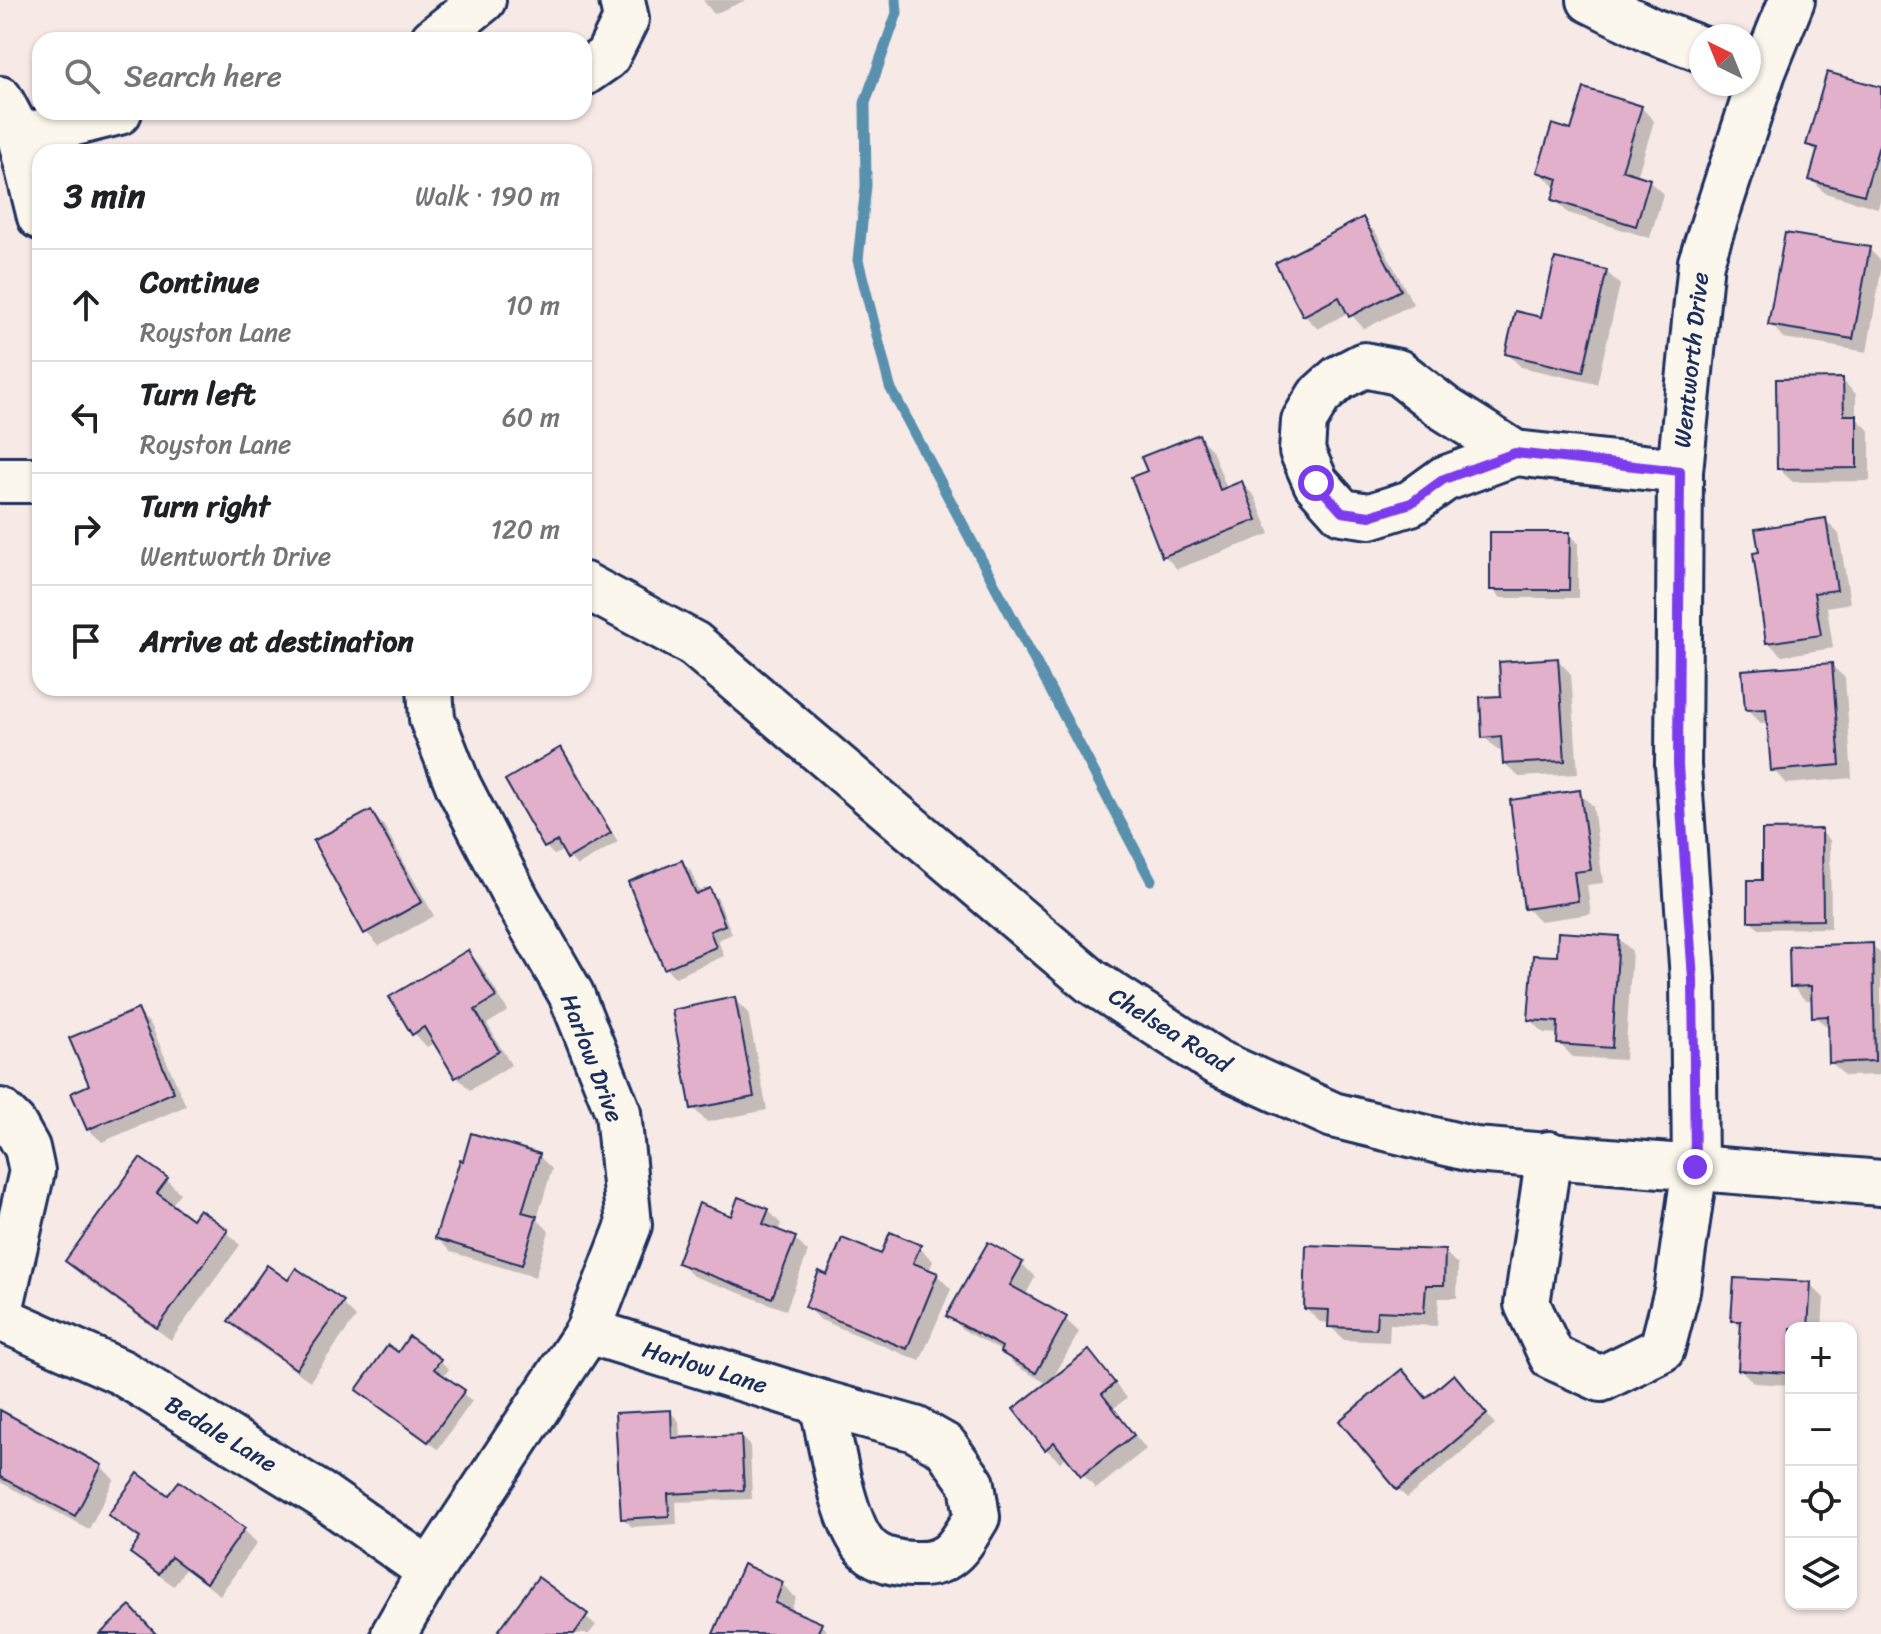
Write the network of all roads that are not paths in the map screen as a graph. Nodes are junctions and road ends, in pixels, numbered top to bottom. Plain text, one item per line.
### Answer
1 (483, 0) edge
2 (622, 0) edge
3 (1590, 0) edge
4 (1792, 0) edge
5 (443, 32) edge
6 (1689, 45) edge
7 (1761, 59) edge
8 (592, 67) edge
9 (1748, 96) edge
10 (0, 99) edge
11 (87, 120) edge
12 (20, 137) junction
13 (32, 185) edge
14 (1515, 453) junction
15 (1680, 471) junction
16 (0, 480) edge
17 (32, 480) edge
18 (592, 589) edge
19 (431, 696) edge
20 (0, 1111) edge
21 (1549, 1154) junction
22 (1695, 1167) junction
23 (1881, 1183) edge
24 (0, 1311) edge
25 (0, 1318) edge
26 (588, 1331) junction
27 (822, 1403) dead end
28 (430, 1571) junction
29 (394, 1634) edge

1 - 5 street
2 - 8 street
3 - 6 street
4 - 7 street, Wentworth Drive
9 - 15 street, Wentworth Drive
10 - 12 street
11 - 12 street
12 - 13 street
14 - 14 street
14 - 15 street
15 - 22 street, Wentworth Drive
16 - 17 street
18 - 21 street, Chelsea Road
19 - 26 street, Harlow Drive
20 - 24 street
21 - 22 street, Chelsea Road
21 - 22 street, Wentworth Drive
22 - 23 street, Chelsea Road
25 - 28 street, Bedale Lane
26 - 27 street, Harlow Lane
26 - 28 street, Harlow Drive
28 - 29 street, Harlow Drive

